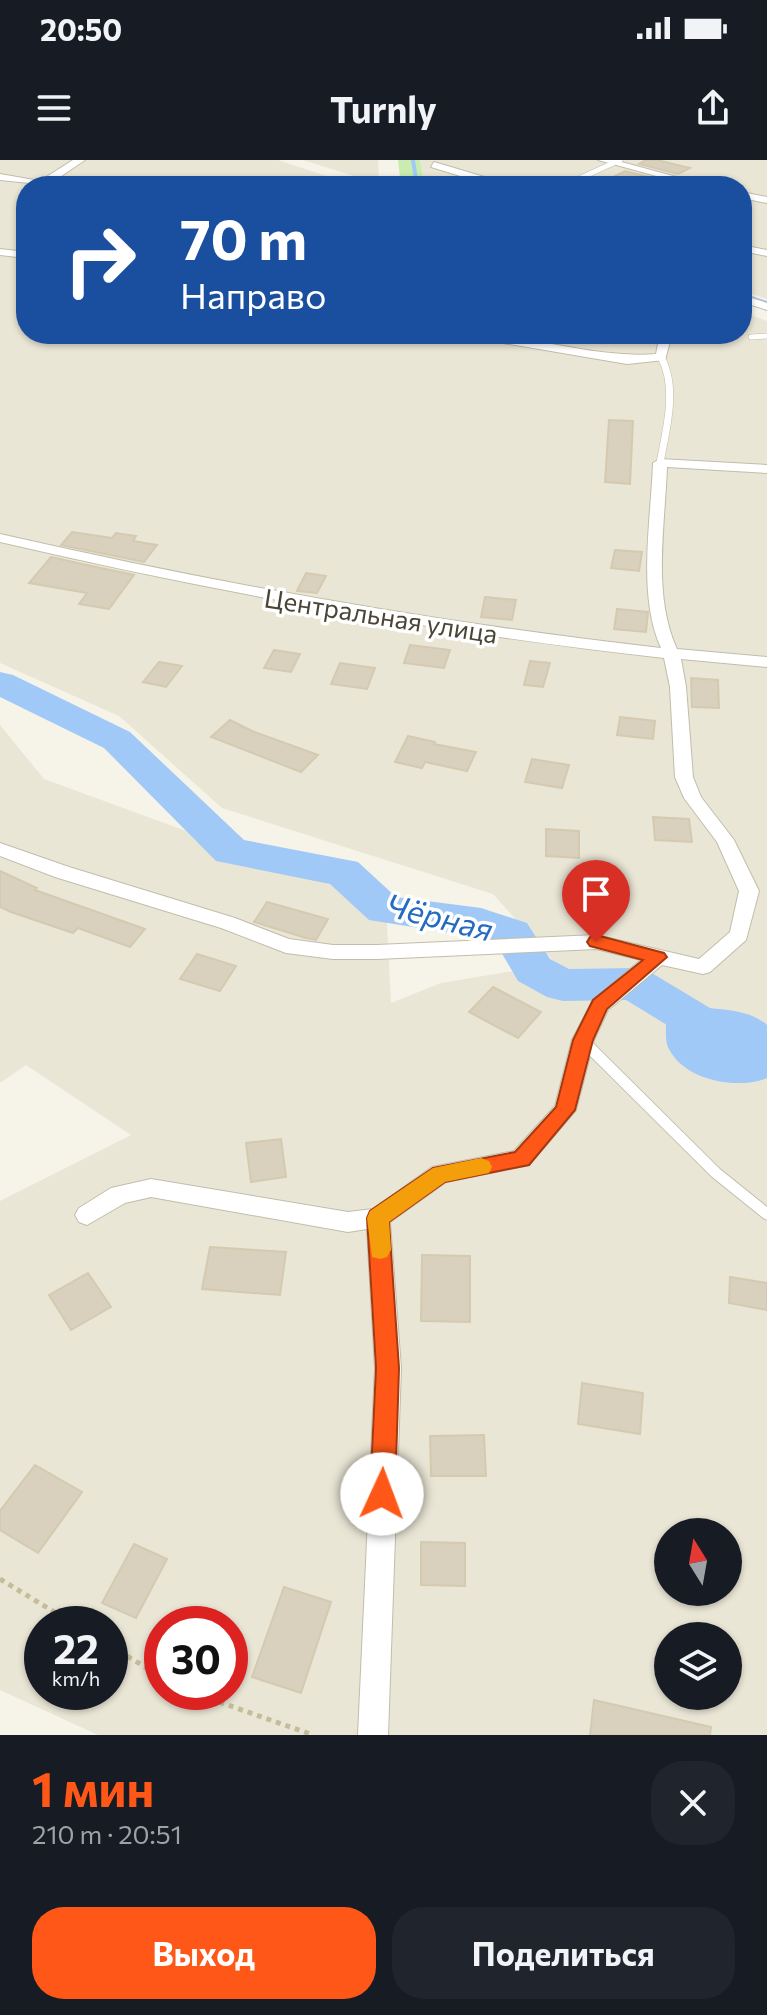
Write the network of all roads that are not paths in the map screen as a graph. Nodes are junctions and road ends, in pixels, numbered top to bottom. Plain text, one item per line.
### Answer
1 (80, 160) edge
2 (612, 161) edge
3 (434, 165) dead end
4 (55, 176) edge
5 (471, 176) edge
6 (583, 176) edge
7 (668, 176) edge
8 (533, 344) edge
9 (664, 344) edge
10 (661, 357) junction
11 (660, 463) junction
12 (767, 469) edge
13 (0, 538) edge
14 (672, 655) junction
15 (767, 662) edge
16 (0, 849) edge
17 (758, 892) edge
18 (658, 957) junction
19 (583, 1040) junction
20 (767, 1214) edge
21 (87, 1215) dead end
22 (378, 1218) junction
23 (373, 1735) edge

1 - 4 street
2 - 6 lane
2 - 7 street
3 - 5 street
8 - 10 street
9 - 10 street
10 - 11 lane
11 - 12 street
11 - 14 street
13 - 14 street, Центральная улица
14 - 15 street, Центральная улица
14 - 17 street
16 - 18 street
17 - 18 street
18 - 19 street
19 - 20 lane
19 - 22 street
21 - 22 street
22 - 23 street

